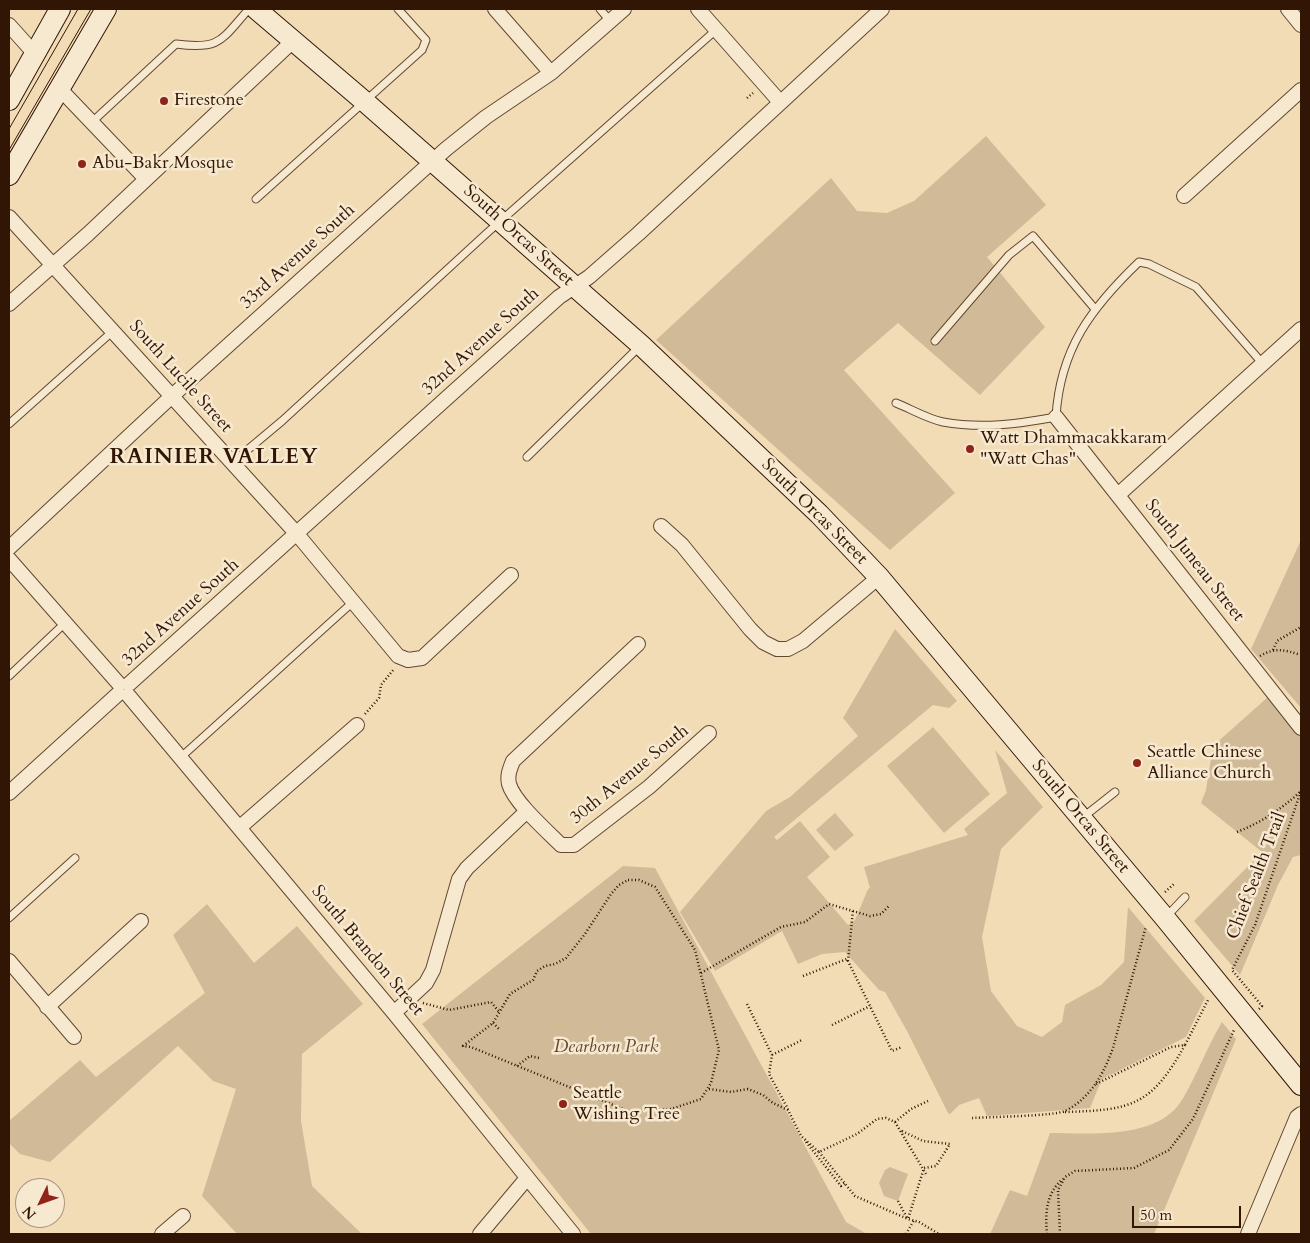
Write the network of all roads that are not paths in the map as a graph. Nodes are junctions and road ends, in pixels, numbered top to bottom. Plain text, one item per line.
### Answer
1 (60, 9) edge
2 (106, 9) edge
3 (249, 9) edge
4 (256, 9) edge
5 (398, 9) edge
6 (495, 9) edge
7 (600, 9) edge
8 (624, 9) edge
9 (698, 9) edge
10 (882, 9) edge
11 (1288, 9) edge
12 (610, 21) junction
13 (9, 25) edge
14 (1301, 26) edge
15 (716, 30) junction
16 (293, 41) junction
17 (35, 54) junction
18 (551, 73) junction
19 (59, 88) junction
20 (1301, 90) edge
21 (9, 100) edge
22 (364, 101) junction
23 (780, 102) junction
24 (92, 122) junction
25 (433, 161) junction
26 (9, 175) edge
27 (146, 179) junction
28 (1184, 196) dead end
29 (256, 199) dead end
30 (9, 217) edge
31 (501, 221) junction
32 (54, 265) junction
33 (574, 286) junction
34 (9, 304) edge
35 (1095, 310) junction
36 (1301, 329) edge
37 (113, 331) junction
38 (935, 341) dead end
39 (641, 345) junction
40 (1263, 364) junction
41 (172, 396) junction
42 (896, 403) dead end
43 (1056, 418) junction
44 (9, 424) edge
45 (527, 457) dead end
46 (233, 462) junction
47 (1118, 494) junction
48 (661, 526) dead end
49 (297, 534) junction
50 (9, 548) edge
51 (9, 559) edge
52 (511, 575) dead end
53 (879, 577) junction
54 (353, 602) junction
55 (65, 623) junction
56 (638, 644) dead end
57 (9, 676) edge
58 (124, 689) junction
59 (357, 725) road end
60 (1301, 728) edge
61 (709, 733) dead end
62 (180, 758) junction
63 (1115, 792) dead end
64 (9, 793) edge
65 (527, 812) junction
66 (1082, 819) junction
67 (240, 828) junction
68 (75, 858) dead end
69 (1185, 897) dead end
70 (9, 918) edge
71 (1165, 918) junction
72 (141, 921) dead end
73 (9, 961) edge
74 (47, 1007) junction
75 (394, 1013) junction
76 (74, 1037) dead end
77 (1301, 1085) edge
78 (1301, 1114) edge
79 (527, 1178) junction
80 (183, 1216) dead end
81 (162, 1234) edge
82 (480, 1234) edge
83 (573, 1234) edge
84 (1248, 1234) edge

1 - 17 street
2 - 19 street
3 - 24 lane
4 - 16 street, South Orcas Street
5 - 22 lane
6 - 18 street
7 - 12 lane
8 - 12 street, 33rd Avenue South
9 - 15 street
10 - 23 street, 32nd Avenue South
11 - 14 street
12 - 18 street, 33rd Avenue South
13 - 17 street
15 - 23 street
15 - 31 lane
16 - 22 street, South Orcas Street
16 - 27 street
17 - 21 street
18 - 25 street, 33rd Avenue South
19 - 24 street
19 - 26 street
20 - 28 street
22 - 25 street, South Orcas Street
22 - 29 lane
23 - 33 street, 32nd Avenue South
24 - 27 street
25 - 31 street, South Orcas Street
25 - 41 street, 33rd Avenue South
27 - 32 street
30 - 32 street, South Lucile Street
31 - 33 street, South Orcas Street
31 - 46 lane
32 - 34 street
32 - 37 street, South Lucile Street
33 - 39 street, South Orcas Street
33 - 49 street, 32nd Avenue South
35 - 38 lane
35 - 40 lane
35 - 43 lane
36 - 40 street
37 - 41 street, South Lucile Street
37 - 44 lane
39 - 45 lane
39 - 53 street, South Orcas Street
40 - 47 street
41 - 46 street, South Lucile Street
41 - 50 street, 33rd Avenue South
42 - 43 lane
43 - 47 street, South Juneau Street
46 - 49 street, South Lucile Street
47 - 60 street, South Juneau Street
48 - 53 street
49 - 54 street, South Lucile Street
49 - 58 street, 32nd Avenue South
51 - 55 street, South Brandon Street
52 - 54 street, South Lucile Street
53 - 66 street, South Orcas Street
54 - 62 lane
55 - 57 lane
55 - 58 street, South Brandon Street
56 - 65 street
58 - 62 street, South Brandon Street
58 - 64 street, 32nd Avenue South
59 - 67 street
61 - 65 street, 30th Avenue South
62 - 67 street, South Brandon Street
63 - 66 lane
65 - 75 street
66 - 71 street, South Orcas Street
67 - 75 street, South Brandon Street
68 - 70 lane
69 - 71 lane
71 - 77 street, South Orcas Street
72 - 74 street
73 - 74 street
74 - 76 street
75 - 79 street, South Brandon Street
78 - 84 street
79 - 82 street
79 - 83 street, South Brandon Street
80 - 81 street

